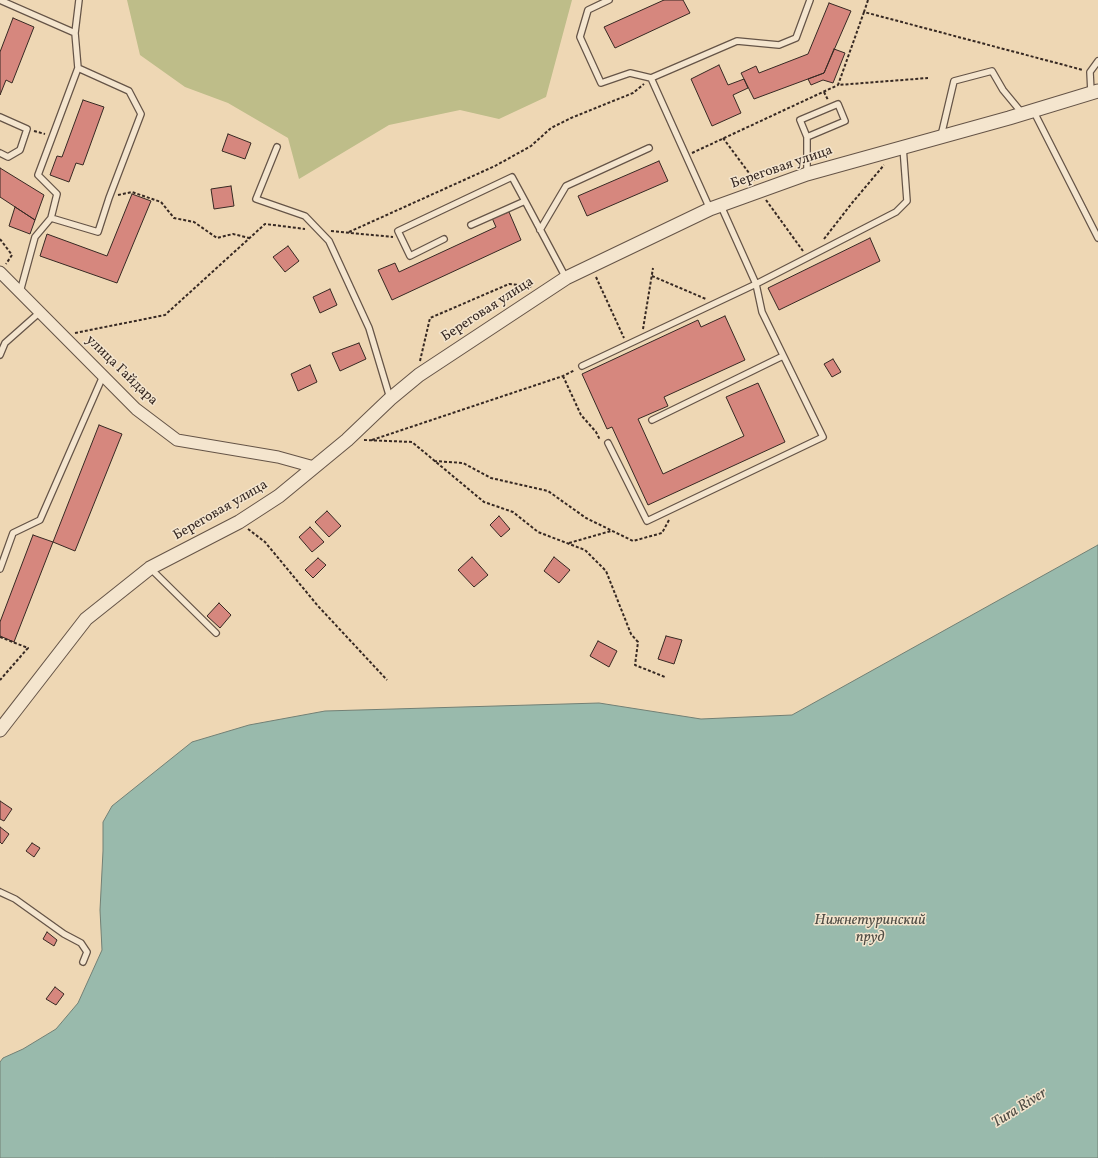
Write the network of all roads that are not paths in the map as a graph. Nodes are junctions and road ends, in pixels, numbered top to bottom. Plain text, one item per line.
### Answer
1 (79, 0) edge
2 (609, 0) edge
3 (810, 0) edge
4 (1, 2) edge
5 (75, 33) junction
6 (1098, 62) edge
7 (78, 68) junction
8 (651, 78) junction
9 (1094, 92) edge
10 (1027, 112) junction
11 (0, 117) edge
12 (941, 136) junction
13 (807, 137) junction
14 (277, 147) dead end
15 (649, 148) dead end
16 (900, 148) junction
17 (0, 153) edge
18 (807, 174) junction
19 (525, 201) junction
20 (716, 207) junction
21 (51, 218) junction
22 (471, 225) dead end
23 (540, 230) junction
24 (1098, 238) edge
25 (444, 240) dead end
26 (0, 272) edge
27 (566, 278) junction
28 (756, 284) junction
29 (20, 292) junction
30 (40, 312) junction
31 (0, 355) edge
32 (783, 356) junction
33 (582, 366) road end
34 (103, 376) junction
35 (390, 399) junction
36 (652, 420) dead end
37 (608, 443) road end
38 (314, 467) junction
39 (150, 568) junction
40 (0, 569) edge
41 (216, 633) dead end
42 (0, 730) edge
43 (0, 892) edge
44 (83, 962) dead end

1 - 5 lane
2 - 8 lane
3 - 8 lane
4 - 5 lane
5 - 7 lane
6 - 9 lane
7 - 21 lane
7 - 21 lane
8 - 20 lane
9 - 10 street, Береговая улица
10 - 12 street, Береговая улица
10 - 12 lane
10 - 24 lane
11 - 17 lane
12 - 16 street, Береговая улица
13 - 13 lane
13 - 18 lane
14 - 35 lane
15 - 23 lane
16 - 18 street, Береговая улица
16 - 28 lane
18 - 20 street, Береговая улица
19 - 22 lane
19 - 23 lane
19 - 25 lane
20 - 27 street, Береговая улица
20 - 28 lane
21 - 29 lane
23 - 27 lane
26 - 29 street, улица Гайдара
27 - 35 street, Береговая улица
28 - 32 lane
28 - 33 lane
29 - 30 street, улица Гайдара
30 - 31 lane
30 - 34 street, улица Гайдара
32 - 36 lane
32 - 37 lane
34 - 38 street, улица Гайдара
34 - 40 lane
35 - 38 street, Береговая улица
38 - 39 street, Береговая улица
39 - 41 lane
39 - 42 street, Береговая улица
43 - 44 lane

